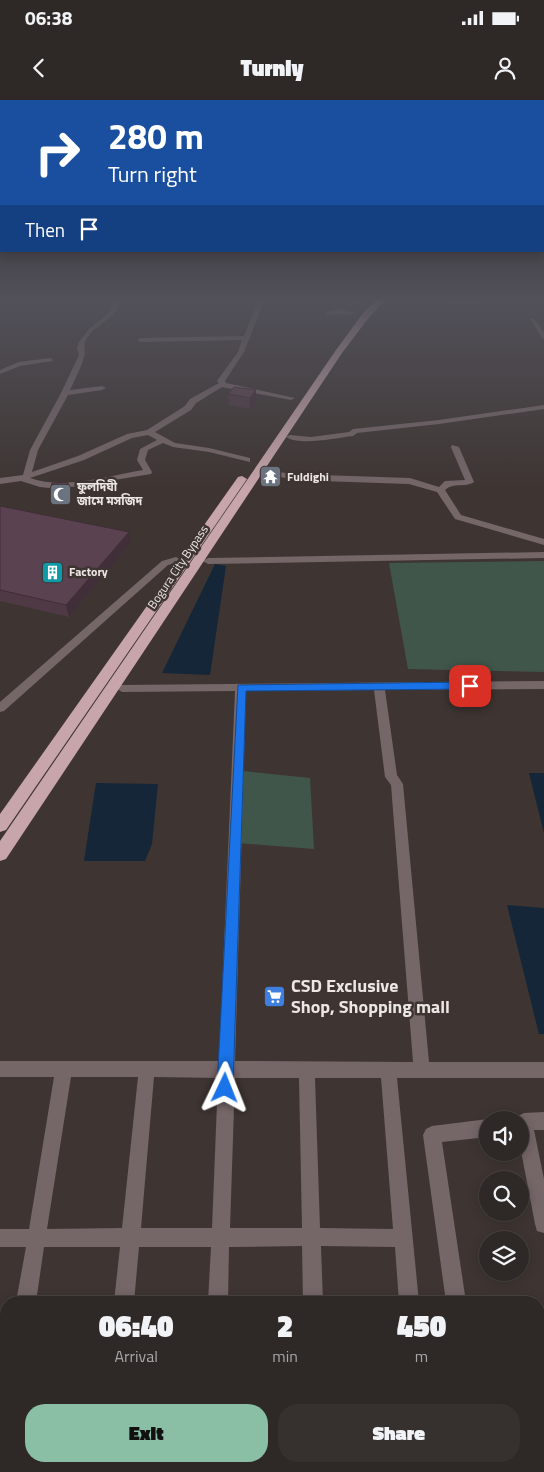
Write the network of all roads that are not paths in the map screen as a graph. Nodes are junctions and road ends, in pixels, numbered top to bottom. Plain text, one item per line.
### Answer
1 (34, 362) edge
2 (79, 362) edge
3 (234, 362) edge
4 (324, 362) edge
5 (333, 362) edge
6 (0, 372) edge
7 (222, 384) junction
8 (102, 388) dead end
9 (65, 393) junction
10 (291, 398) dead end
11 (544, 407) edge
12 (149, 432) junction
13 (290, 437) dead end
14 (163, 440) junction
15 (455, 447) dead end
16 (247, 460) dead end
17 (267, 472) dead end
18 (24, 476) junction
19 (0, 481) edge
20 (440, 490) junction
21 (544, 542) edge
22 (544, 555) edge
23 (176, 560) dead end
24 (208, 561) dead end
25 (544, 685) edge
26 (378, 686) junction
27 (241, 687) junction
28 (122, 688) dead end
29 (0, 708) edge
30 (0, 826) edge
31 (0, 854) edge
32 (0, 1069) edge
33 (64, 1069) junction
34 (147, 1069) junction
35 (226, 1069) junction
36 (307, 1069) junction
37 (388, 1069) junction
38 (422, 1069) junction
39 (544, 1070) edge
40 (544, 1121) edge
41 (529, 1122) edge
42 (479, 1129) edge
43 (529, 1155) edge
44 (544, 1224) edge
45 (220, 1237) junction
46 (311, 1237) junction
47 (0, 1238) edge
48 (130, 1238) junction
49 (403, 1238) junction
50 (37, 1239) junction
51 (27, 1296) edge
52 (125, 1296) edge
53 (218, 1296) edge
54 (313, 1296) edge
55 (408, 1296) edge
56 (455, 1296) edge

1 - 6 street
2 - 9 street
3 - 7 street
4 - 30 highway, Bogura City Bypass
5 - 31 highway, Bogura City Bypass
7 - 10 street
7 - 12 street
8 - 9 street
9 - 18 street
11 - 13 street
12 - 14 street
12 - 18 street
14 - 16 street
14 - 18 street
15 - 20 street
17 - 20 street
18 - 19 street
20 - 21 street
22 - 24 street
23 - 29 street
25 - 26 street
26 - 27 street
26 - 38 street
27 - 28 street
27 - 35 street
32 - 33 street
33 - 34 street
33 - 50 street
34 - 35 street
34 - 48 street
35 - 36 street
35 - 45 street
36 - 37 street
36 - 46 street
37 - 38 street
37 - 49 street
38 - 39 street
40 - 41 street
42 - 56 street
43 - 44 street
45 - 46 street
45 - 48 street
45 - 53 street
46 - 49 street
46 - 54 street
47 - 50 street
48 - 50 street
48 - 52 street
49 - 55 street
50 - 51 street

